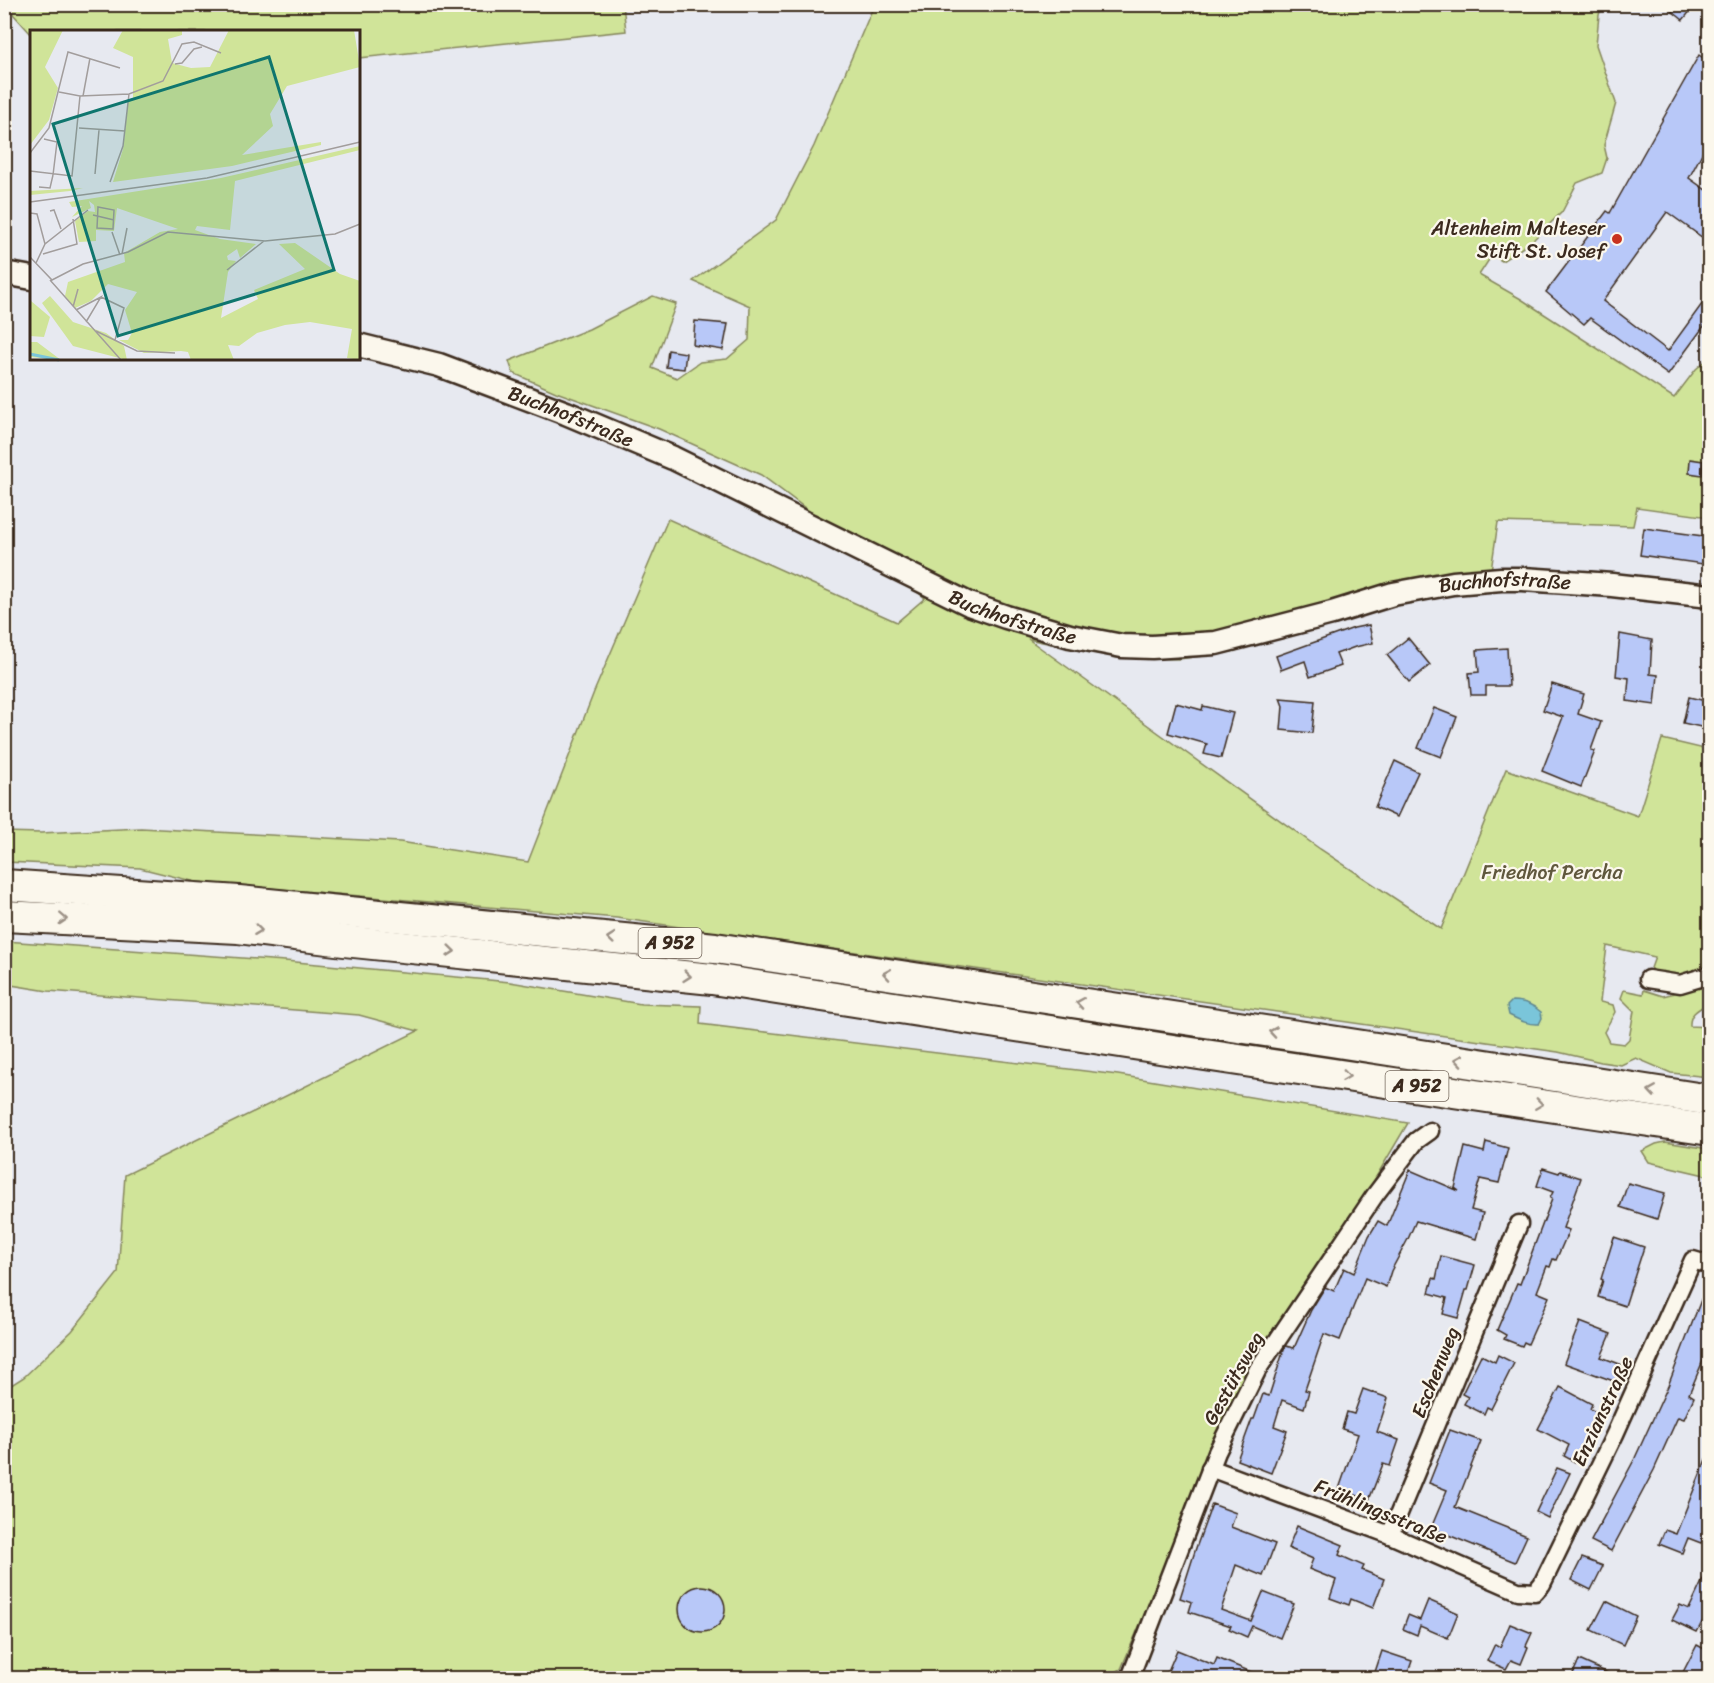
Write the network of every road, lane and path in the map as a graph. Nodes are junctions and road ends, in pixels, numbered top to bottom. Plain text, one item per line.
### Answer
1 (4, 273) edge
2 (30, 278) edge
3 (360, 345) edge
4 (1710, 596) edge
5 (4, 885) edge
6 (4, 916) edge
7 (1710, 975) edge
8 (1648, 979) dead end
9 (1710, 1100) edge
10 (1710, 1130) edge
11 (1430, 1131) dead end
12 (1519, 1224) dead end
13 (1710, 1265) edge
14 (1210, 1468) junction
15 (1390, 1535) junction
16 (1535, 1592) joint
17 (1130, 1678) edge

1 - 2 main road
3 - 4 main road, Buchhofstraße
9 -> 5 highway, A 952
6 -> 10 highway, A 952
7 - 8 street
11 - 14 street, Gestütsweg
12 - 15 street, Eschenweg
13 - 16 street, Enzianstraße
14 - 15 street, Frühlingsstraße
14 - 17 street, Gestütsweg
15 - 16 street, Frühlingsstraße

